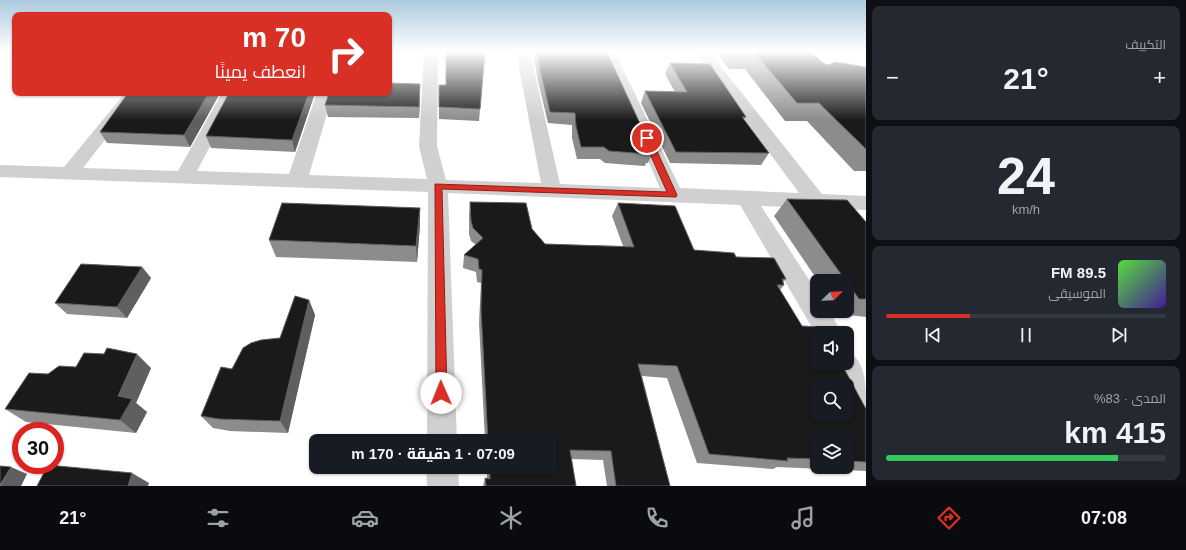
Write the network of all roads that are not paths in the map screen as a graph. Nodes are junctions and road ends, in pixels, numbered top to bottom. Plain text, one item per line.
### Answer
1 (430, 75) edge
2 (527, 75) edge
3 (618, 75) edge
4 (719, 75) edge
5 (131, 96) edge
6 (228, 96) edge
7 (324, 96) edge
8 (0, 171) edge
9 (69, 173) junction
10 (184, 177) junction
11 (296, 181) junction
12 (438, 186) junction
13 (552, 190) junction
14 (673, 195) junction
15 (746, 198) junction
16 (816, 201) junction
17 (866, 203) edge
18 (825, 326) edge
19 (851, 370) edge
20 (866, 394) edge
21 (442, 434) edge
22 (442, 474) edge
23 (443, 486) edge

1 - 12 street
2 - 13 street
3 - 14 street
4 - 16 street
5 - 9 street
6 - 10 street
7 - 11 street
8 - 9 street
9 - 10 street
10 - 11 street
11 - 12 street
12 - 13 street
12 - 21 street
13 - 14 street
14 - 15 street
15 - 16 street
15 - 18 street
16 - 17 street
19 - 20 street
22 - 23 street

